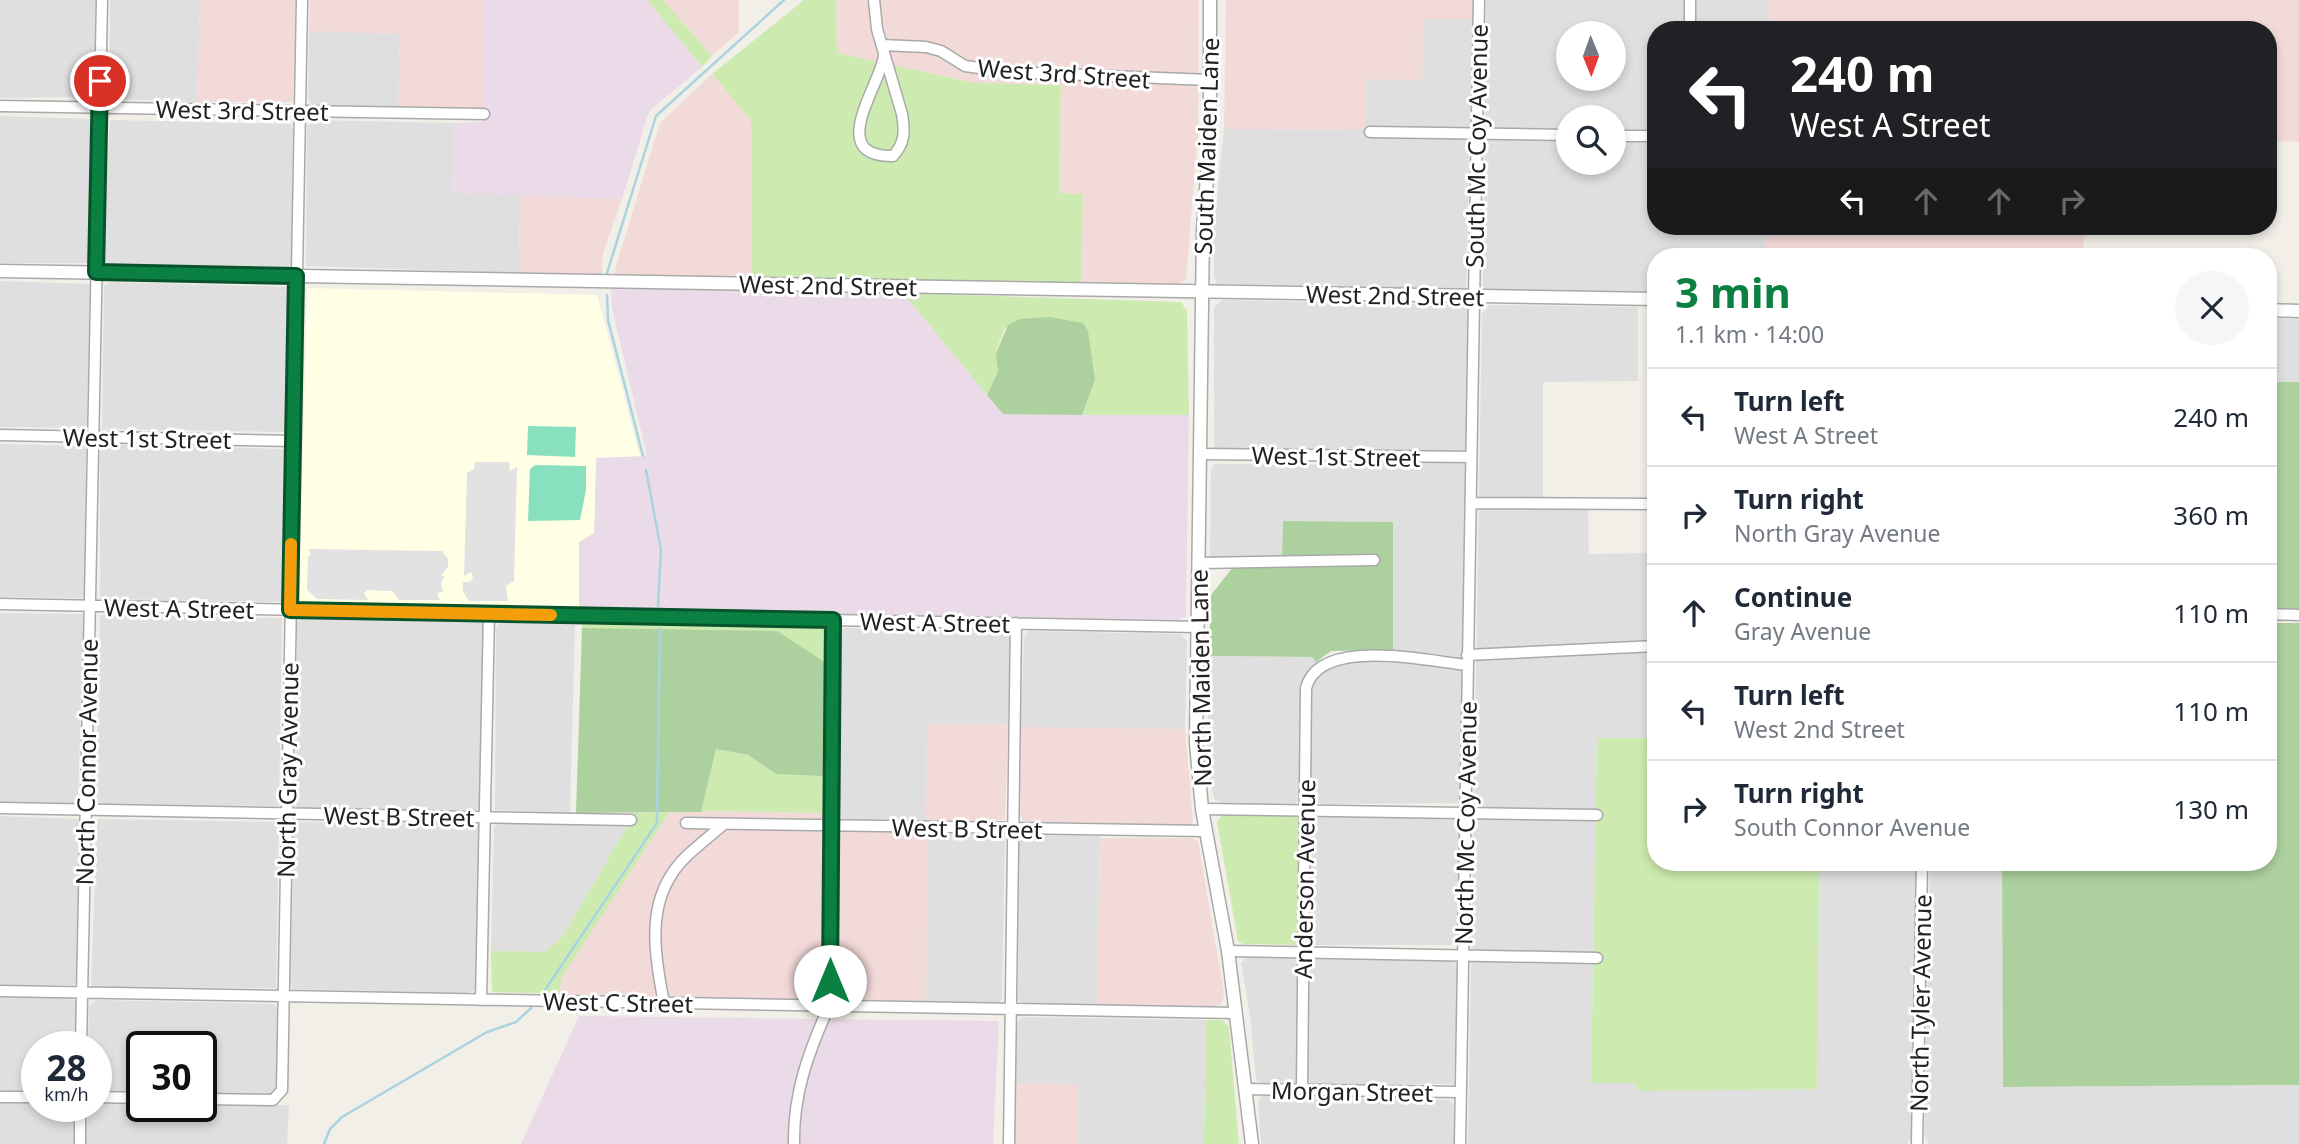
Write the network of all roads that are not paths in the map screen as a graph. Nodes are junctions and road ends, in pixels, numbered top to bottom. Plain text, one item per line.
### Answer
1 (102, 0) edge
2 (302, 0) edge
3 (874, 0) edge
4 (1210, 0) edge
5 (1479, 0) edge
6 (1690, 0) edge
7 (1690, 21) edge
8 (883, 50) junction
9 (1210, 80) junction
10 (0, 106) edge
11 (99, 108) junction
12 (300, 111) junction
13 (484, 114) dead end
14 (1370, 132) dead end
15 (1476, 134) junction
16 (1556, 135) edge
17 (1626, 136) edge
18 (1647, 136) edge
19 (0, 271) edge
20 (96, 272) junction
21 (296, 276) junction
22 (1202, 292) junction
23 (1473, 296) junction
24 (1647, 299) edge
25 (2277, 310) edge
26 (2299, 311) edge
27 (0, 435) edge
28 (93, 436) junction
29 (294, 441) junction
30 (1200, 454) junction
31 (1471, 457) junction
32 (1471, 503) junction
33 (1647, 504) edge
34 (1374, 560) dead end
35 (1199, 563) junction
36 (0, 604) edge
37 (90, 606) junction
38 (290, 610) junction
39 (489, 614) junction
40 (2277, 614) edge
41 (2299, 615) edge
42 (833, 620) junction
43 (1016, 623) junction
44 (1198, 627) junction
45 (1647, 647) edge
46 (1467, 660) junction
47 (0, 808) edge
48 (1202, 809) junction
49 (85, 810) junction
50 (1305, 811) junction
51 (286, 813) junction
52 (1465, 813) junction
53 (1597, 815) dead end
54 (485, 817) junction
55 (631, 820) dead end
56 (686, 823) dead end
57 (724, 824) junction
58 (831, 825) junction
59 (1013, 828) junction
60 (1206, 831) junction
61 (1922, 871) edge
62 (1228, 951) junction
63 (1303, 952) junction
64 (1463, 955) junction
65 (1597, 958) dead end
66 (0, 991) edge
67 (82, 992) junction
68 (283, 996) junction
69 (481, 999) junction
70 (664, 1003) junction
71 (829, 1006) junction
72 (1010, 1009) junction
73 (1236, 1013) junction
74 (81, 1031) edge
75 (1245, 1089) junction
76 (1302, 1090) junction
77 (1460, 1092) junction
78 (0, 1097) edge
79 (21, 1097) edge
80 (217, 1099) edge
81 (80, 1122) edge
82 (80, 1144) edge
83 (794, 1144) edge
84 (1009, 1144) edge
85 (1252, 1144) edge
86 (1460, 1144) edge
87 (1917, 1144) edge

1 - 11 street, North Connor Avenue
2 - 12 street, North Gray Avenue
3 - 8 street
4 - 9 street, South Maiden Lane
5 - 15 street, South Mc Coy Avenue
6 - 7 street
8 - 8 street
8 - 9 street, West 3rd Street
9 - 22 street, South Maiden Lane
10 - 11 street, West 3rd Street
11 - 12 street, West 3rd Street
11 - 20 street, North Connor Avenue
12 - 13 street, West 3rd Street
12 - 21 street, North Gray Avenue
14 - 15 street
15 - 16 street
15 - 23 street, South Mc Coy Avenue
17 - 18 street
19 - 20 street, West 2nd Street
20 - 21 street, West 2nd Street
20 - 28 street, North Connor Avenue
21 - 22 street, West 2nd Street
21 - 29 street, North Gray Avenue
22 - 23 street, West 2nd Street
22 - 30 street, North Maiden Lane
23 - 24 street, West 2nd Street
23 - 31 street, South Mc Coy Avenue
25 - 26 street
27 - 28 street, West 1st Street
28 - 29 street, West 1st Street
28 - 37 street, North Connor Avenue
29 - 38 street, North Gray Avenue
30 - 31 street, West 1st Street
30 - 35 street, North Maiden Lane
31 - 32 street, South Mc Coy Avenue
32 - 33 street
32 - 46 street, North Mc Coy Avenue
34 - 35 street
35 - 44 street, North Maiden Lane
36 - 37 street, West A Street
37 - 38 street, West A Street
37 - 49 street, North Connor Avenue
38 - 39 street, West A Street
38 - 51 street, North Gray Avenue
39 - 42 street, West A Street
39 - 54 street
40 - 41 street
42 - 43 street, West A Street
42 - 58 street
43 - 44 street, West A Street
43 - 59 street
44 - 48 street, North Maiden Lane
45 - 46 street
46 - 50 street, Anderson Avenue
46 - 52 street, North Mc Coy Avenue
47 - 49 street, West B Street
48 - 50 street
48 - 60 street, North Maiden Lane
49 - 51 street, West B Street
49 - 67 street, North Connor Avenue
50 - 52 street
50 - 63 street, Anderson Avenue
51 - 54 street, West B Street
51 - 68 street, North Gray Avenue
52 - 53 street
52 - 64 street, North Mc Coy Avenue
54 - 55 street, West B Street
54 - 69 street
56 - 57 street, West B Street
57 - 58 street, West B Street
57 - 70 street
58 - 59 street, West B Street
58 - 71 street
59 - 60 street, West B Street
59 - 72 street
60 - 62 street, North Maiden Lane
61 - 87 street, North Tyler Avenue
62 - 63 street
62 - 73 street, North Maiden Lane
63 - 64 street
63 - 76 street, Anderson Avenue
64 - 65 street
64 - 77 street, North Mc Coy Avenue
66 - 67 street, West C Street
67 - 68 street, West C Street
67 - 74 street, North Connor Avenue
68 - 69 street, West C Street
68 - 80 street, North Gray Avenue
69 - 70 street, West C Street
70 - 71 street, West C Street
71 - 72 street, West C Street
71 - 83 street
72 - 73 street, West C Street
72 - 84 street
73 - 75 street, North Maiden Lane
75 - 76 street, Morgan Street
75 - 85 street, North Maiden Lane
76 - 77 street, Morgan Street
77 - 86 street, North Mc Coy Avenue
78 - 79 street
81 - 82 street

